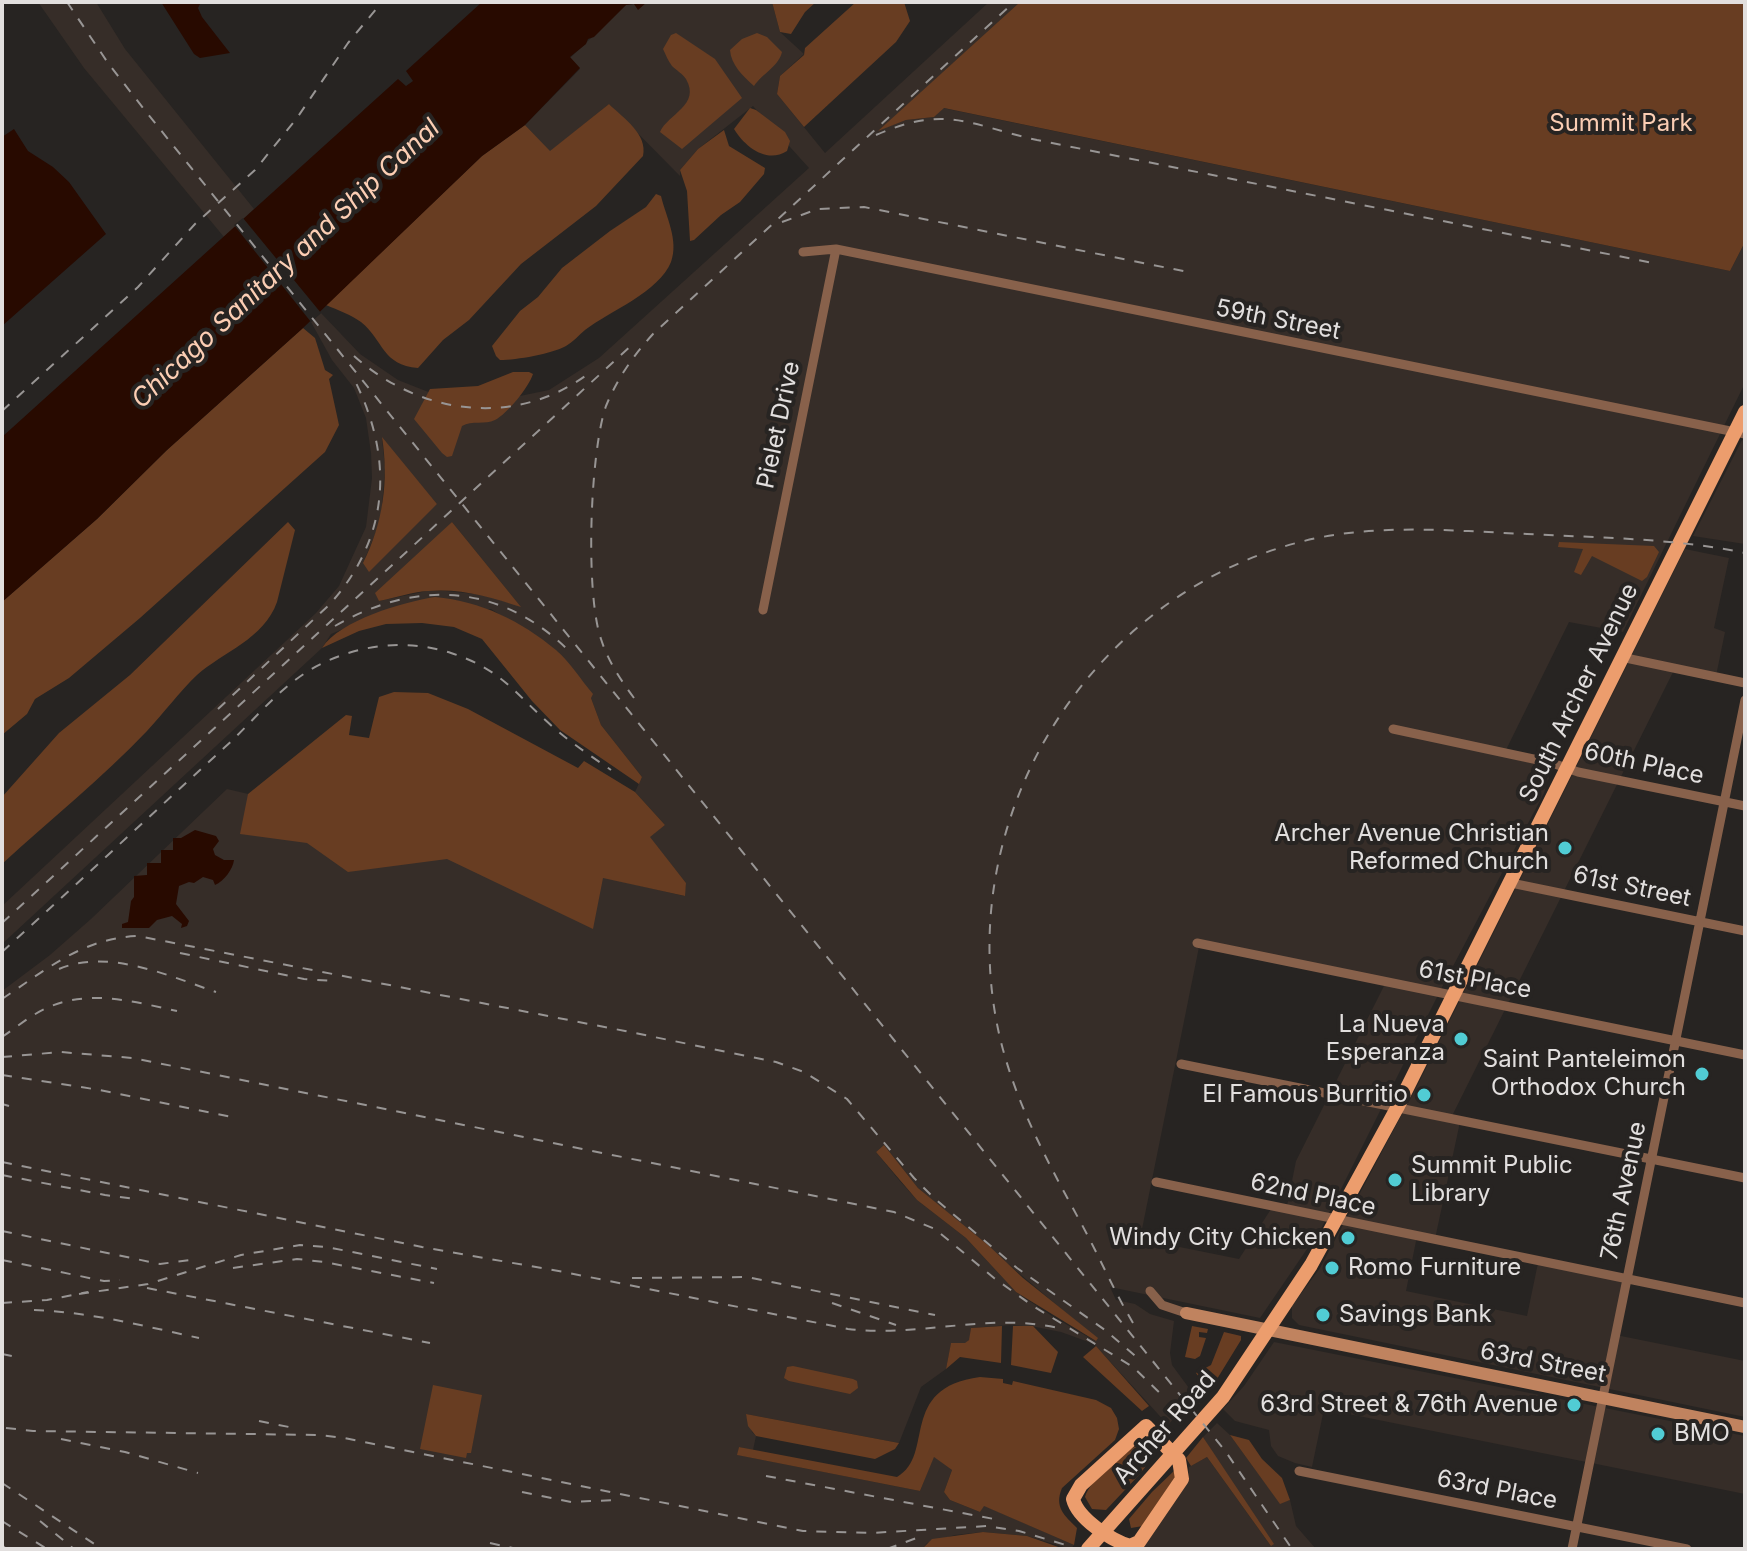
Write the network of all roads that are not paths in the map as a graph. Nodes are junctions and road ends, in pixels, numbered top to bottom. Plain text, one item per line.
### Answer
1 (836, 249) junction
2 (803, 252) dead end
3 (1745, 412) edge
4 (1740, 433) edge
5 (763, 610) dead end
6 (1621, 657) junction
7 (1745, 683) edge
8 (1745, 700) edge
9 (1393, 729) dead end
10 (1566, 767) junction
11 (1724, 802) junction
12 (1745, 806) edge
13 (1511, 883) junction
14 (1700, 921) junction
15 (1745, 931) edge
16 (1197, 943) dead end
17 (1452, 996) junction
18 (1675, 1041) junction
19 (1745, 1055) edge
20 (1181, 1064) dead end
21 (1397, 1108) junction
22 (1651, 1159) junction
23 (1745, 1178) edge
24 (1156, 1182) dead end
25 (1336, 1220) junction
26 (1626, 1278) junction
27 (1150, 1291) dead end
28 (1745, 1303) edge
29 (1186, 1313) joint
30 (1267, 1330) junction
31 (1601, 1398) junction
32 (1745, 1427) edge
33 (1299, 1471) dead end
34 (1576, 1526) junction
35 (1104, 1532) junction
36 (1088, 1549) edge
37 (1572, 1549) edge
38 (1687, 1549) edge

1 - 2 street, 59th Street
1 - 4 street, 59th Street
1 - 5 street, Pielet Drive
3 - 4 main road, South Archer Avenue
4 - 6 main road, South Archer Avenue
6 - 7 street
6 - 10 main road, South Archer Avenue
8 - 11 street, 76th Avenue
9 - 10 street, 60th Place
10 - 11 street, 60th Place
10 - 13 main road, South Archer Avenue
11 - 12 street, 60th Place
11 - 14 street, 76th Avenue
13 - 14 street, 61st Street
13 - 17 main road, South Archer Avenue
14 - 15 street, 61st Street
14 - 18 street, 76th Avenue
16 - 17 street, 61st Place
17 - 18 street, 61st Place
17 - 21 main road, South Archer Avenue
18 - 19 street, 61st Place
18 - 22 street, 76th Avenue
20 - 21 street
21 - 22 street
21 - 25 main road, South Archer Avenue
22 - 23 street
22 - 26 street, 76th Avenue
24 - 25 street, 62nd Place
25 - 26 street, 62nd Place
25 - 30 main road, South Archer Avenue
26 - 28 street, 62nd Place
26 - 31 street, 76th Avenue
27 - 29 street, 63rd Street
29 - 30 main road, 63rd Street
30 - 31 main road, 63rd Street
30 - 35 main road, Archer Road
31 - 32 main road, 63rd Street
31 - 34 street, 76th Avenue
33 - 34 street, 63rd Place
34 - 37 street, 76th Avenue
34 - 38 street, 63rd Place
35 - 35 main road
35 - 36 main road, Archer Road

